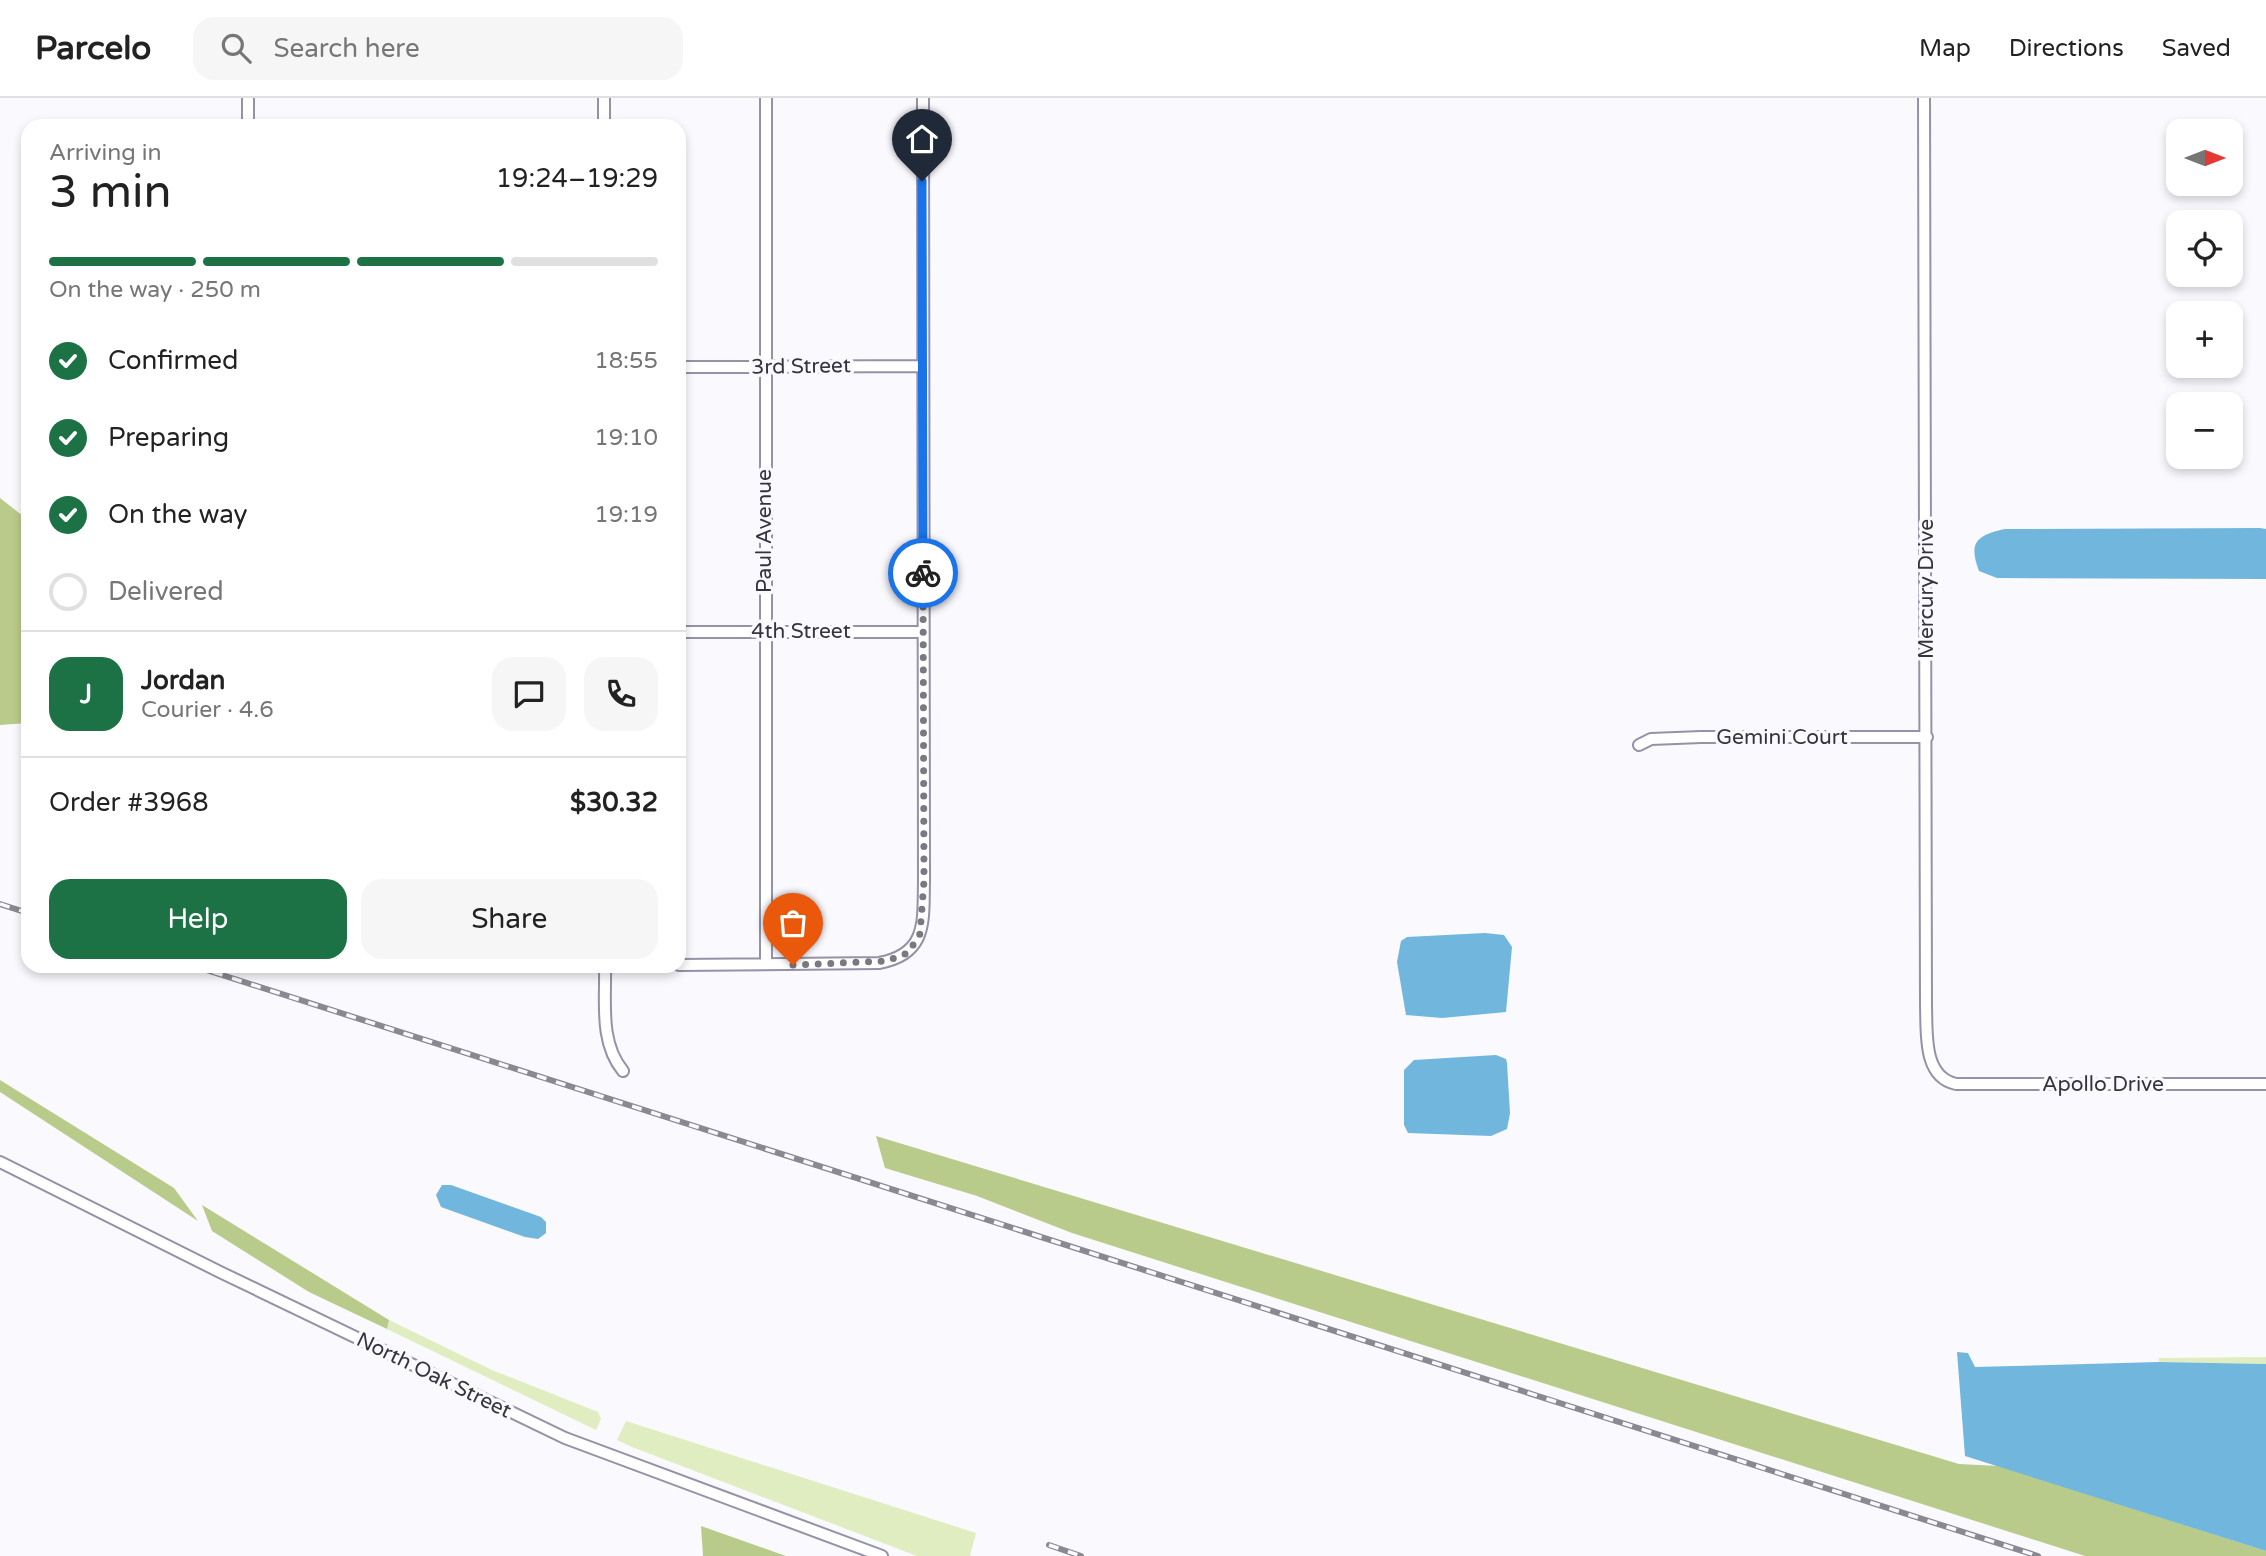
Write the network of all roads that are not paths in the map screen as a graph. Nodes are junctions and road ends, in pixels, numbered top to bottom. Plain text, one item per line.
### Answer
1 (248, 98) edge
2 (604, 98) edge
3 (766, 98) edge
4 (923, 98) edge
5 (1924, 98) edge
6 (248, 119) edge
7 (604, 119) edge
8 (765, 366) junction
9 (923, 366) junction
10 (686, 367) edge
11 (764, 631) junction
12 (686, 632) edge
13 (923, 632) junction
14 (1927, 737) junction
15 (1639, 745) dead end
16 (766, 964) junction
17 (686, 965) edge
18 (605, 973) edge
19 (624, 1071) dead end
20 (1941, 1078) joint
21 (2266, 1084) edge
22 (0, 1162) edge
23 (882, 1556) edge

1 - 6 street
2 - 7 street
3 - 8 street, Paul Avenue
4 - 9 street
5 - 14 street, Mercury Drive
8 - 9 street, 3rd Street
8 - 10 street, 3rd Street
8 - 11 street, Paul Avenue
9 - 13 street
11 - 12 street, 4th Street
11 - 13 street, 4th Street
11 - 16 street, Paul Avenue
13 - 16 street
14 - 15 street, Gemini Court
14 - 20 street, Mercury Drive
16 - 17 street
18 - 19 street
20 - 21 street, Apollo Drive
22 - 23 street, North Oak Street

